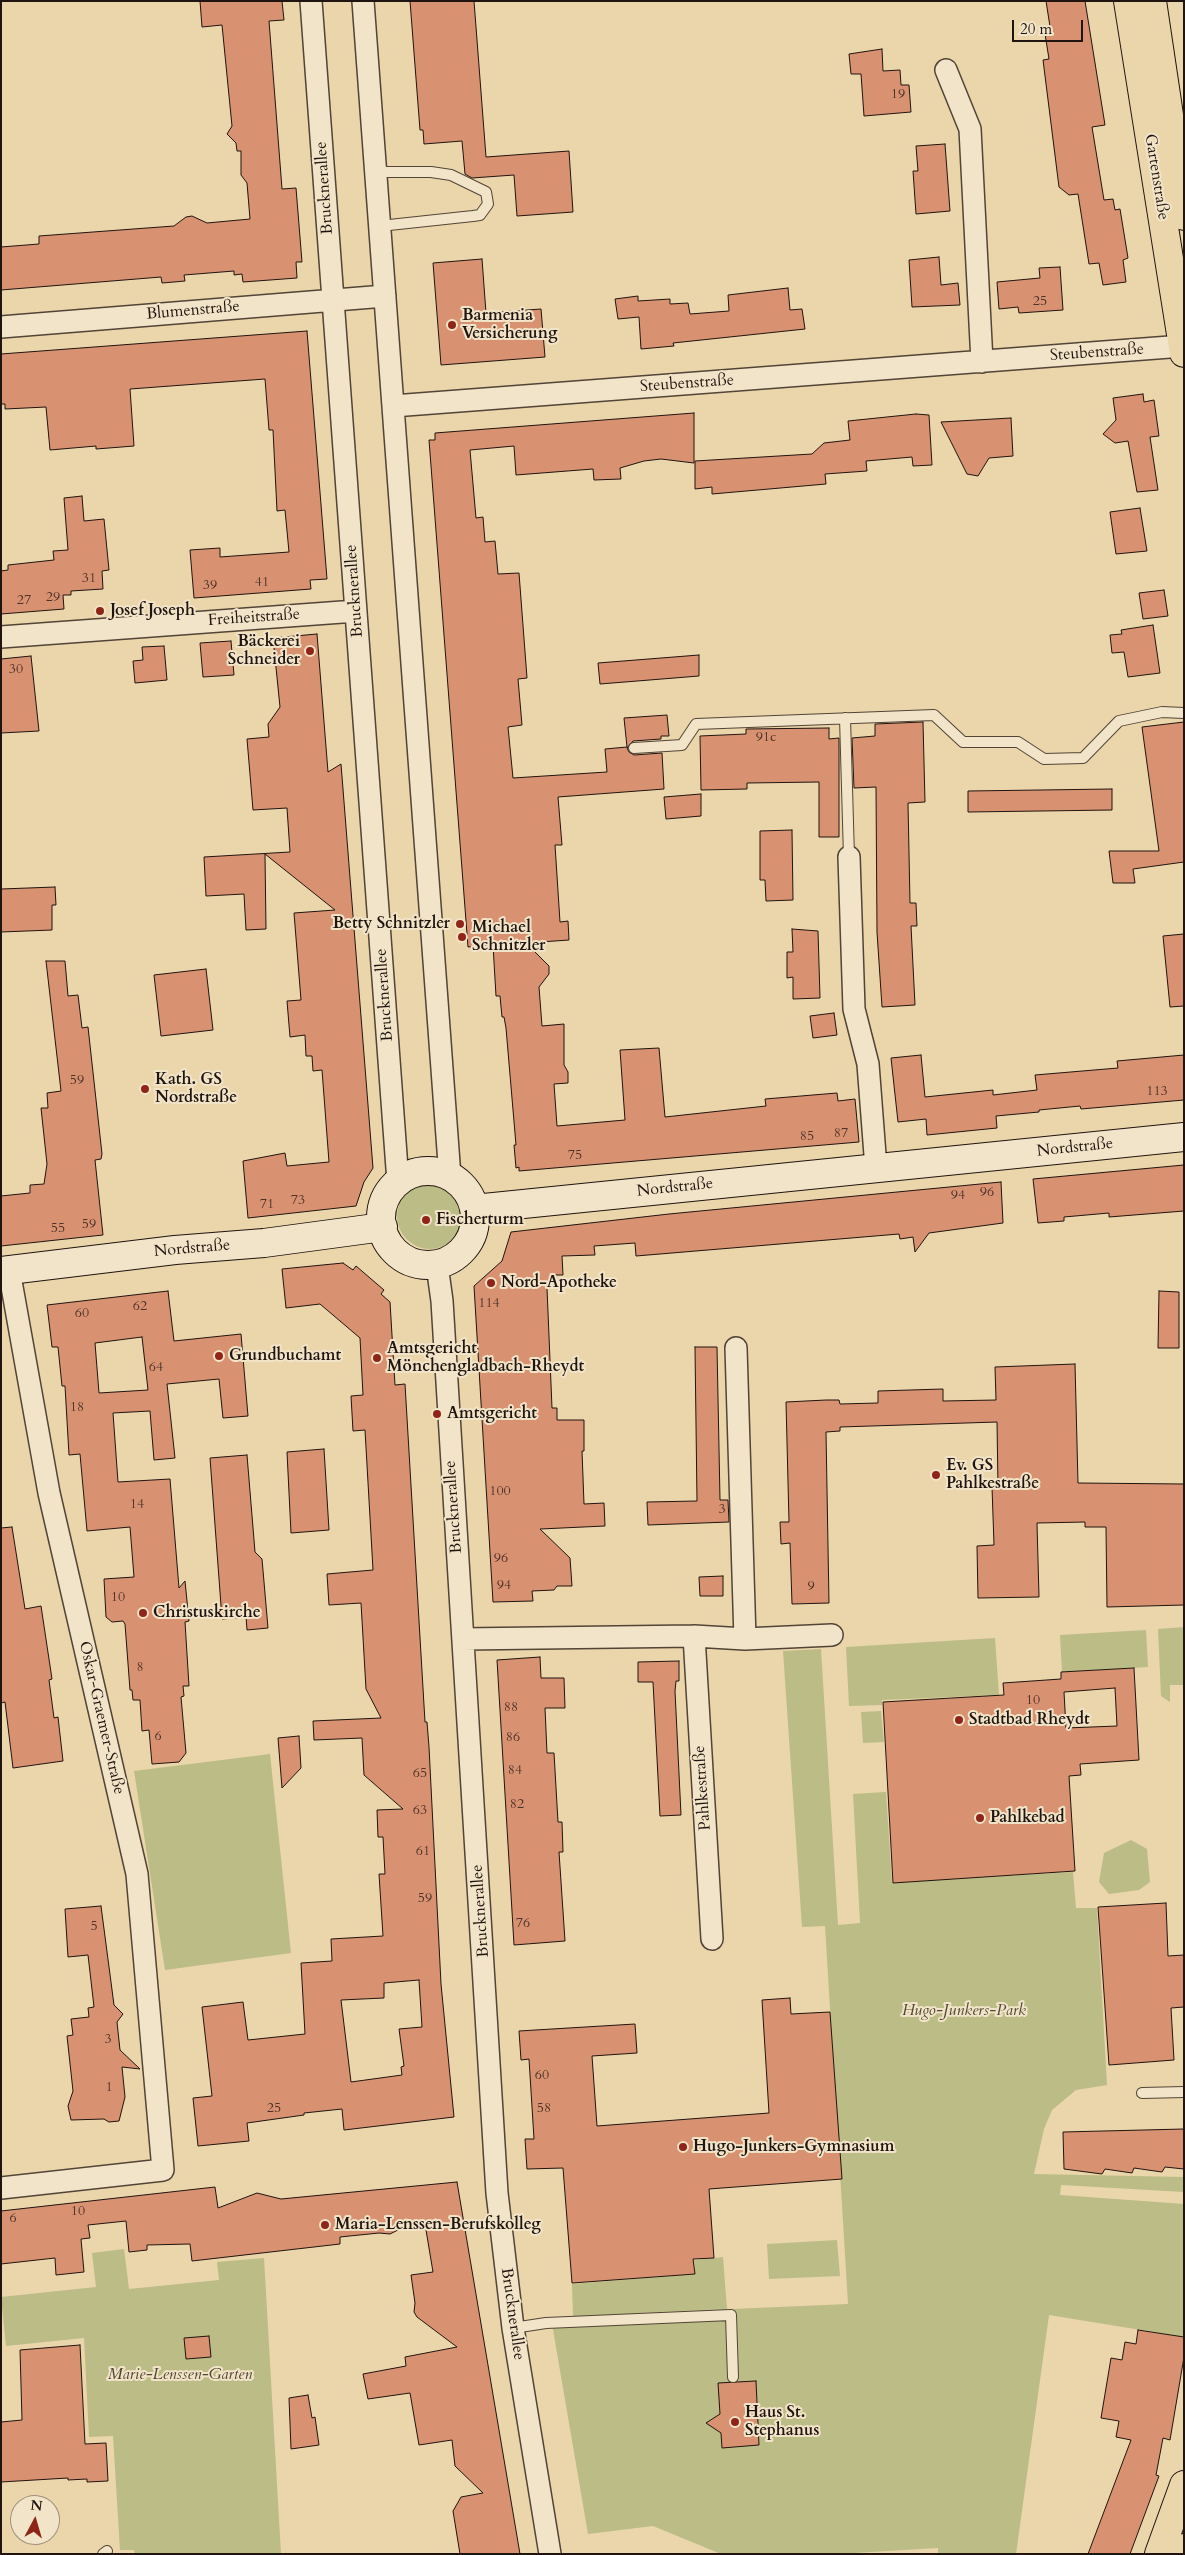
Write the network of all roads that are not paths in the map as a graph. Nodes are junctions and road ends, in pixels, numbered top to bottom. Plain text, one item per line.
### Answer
1 (311, 1) edge
2 (363, 1) edge
3 (1128, 1) edge
4 (1152, 1) edge
5 (946, 70) dead end
6 (376, 172) junction
7 (1184, 216) edge
8 (380, 226) junction
9 (385, 296) junction
10 (333, 300) junction
11 (1, 326) edge
12 (1183, 350) edge
13 (982, 362) junction
14 (393, 406) junction
15 (356, 611) junction
16 (1, 637) edge
17 (1184, 713) edge
18 (845, 718) junction
19 (634, 748) dead end
20 (849, 857) joint
21 (1184, 1136) edge
22 (876, 1168) junction
23 (450, 1177) junction
24 (398, 1182) junction
25 (474, 1209) junction
26 (382, 1227) junction
27 (438, 1265) junction
28 (5, 1270) edge
29 (736, 1348) dead end
30 (832, 1635) dead end
31 (694, 1636) junction
32 (463, 1638) junction
33 (745, 1639) junction
34 (712, 1939) dead end
35 (1184, 2092) edge
36 (1142, 2093) dead end
37 (1, 2188) edge
38 (513, 2328) junction
39 (733, 2377) dead end
40 (1184, 2485) edge
41 (1184, 2548) edge
42 (550, 2554) edge
43 (1159, 2554) edge
44 (1182, 2554) edge

1 - 10 street, Brucknerallee
2 - 6 street
3 - 12 main road, Gartenstraße
4 - 7 main road, Gartenstraße
5 - 13 street
6 - 8 street
6 - 8 lane
8 - 9 street
9 - 10 street, Blumenstraße
9 - 14 street
10 - 11 street, Blumenstraße
10 - 15 street, Brucknerallee
12 - 13 street, Steubenstraße
13 - 14 street, Steubenstraße
14 - 23 street
15 - 16 street, Freiheitstraße
15 - 24 street, Brucknerallee
17 - 18 lane
18 - 19 lane
18 - 20 lane
20 - 22 street
21 - 22 street, Nordstraße
22 - 25 street, Nordstraße
23 - 24 street
23 - 25 street
24 - 26 street
25 - 27 street
26 - 27 street
26 - 28 street, Nordstraße
27 - 32 street, Brucknerallee
28 - 37 street, Oskar-Graemer-Straße
29 - 33 street
30 - 33 street
31 - 32 street
31 - 33 street
31 - 34 street, Pahlkestraße
32 - 38 street, Brucknerallee
35 - 36 lane
38 - 39 lane
38 - 42 street, Brucknerallee
40 - 43 main road
41 - 44 main road

